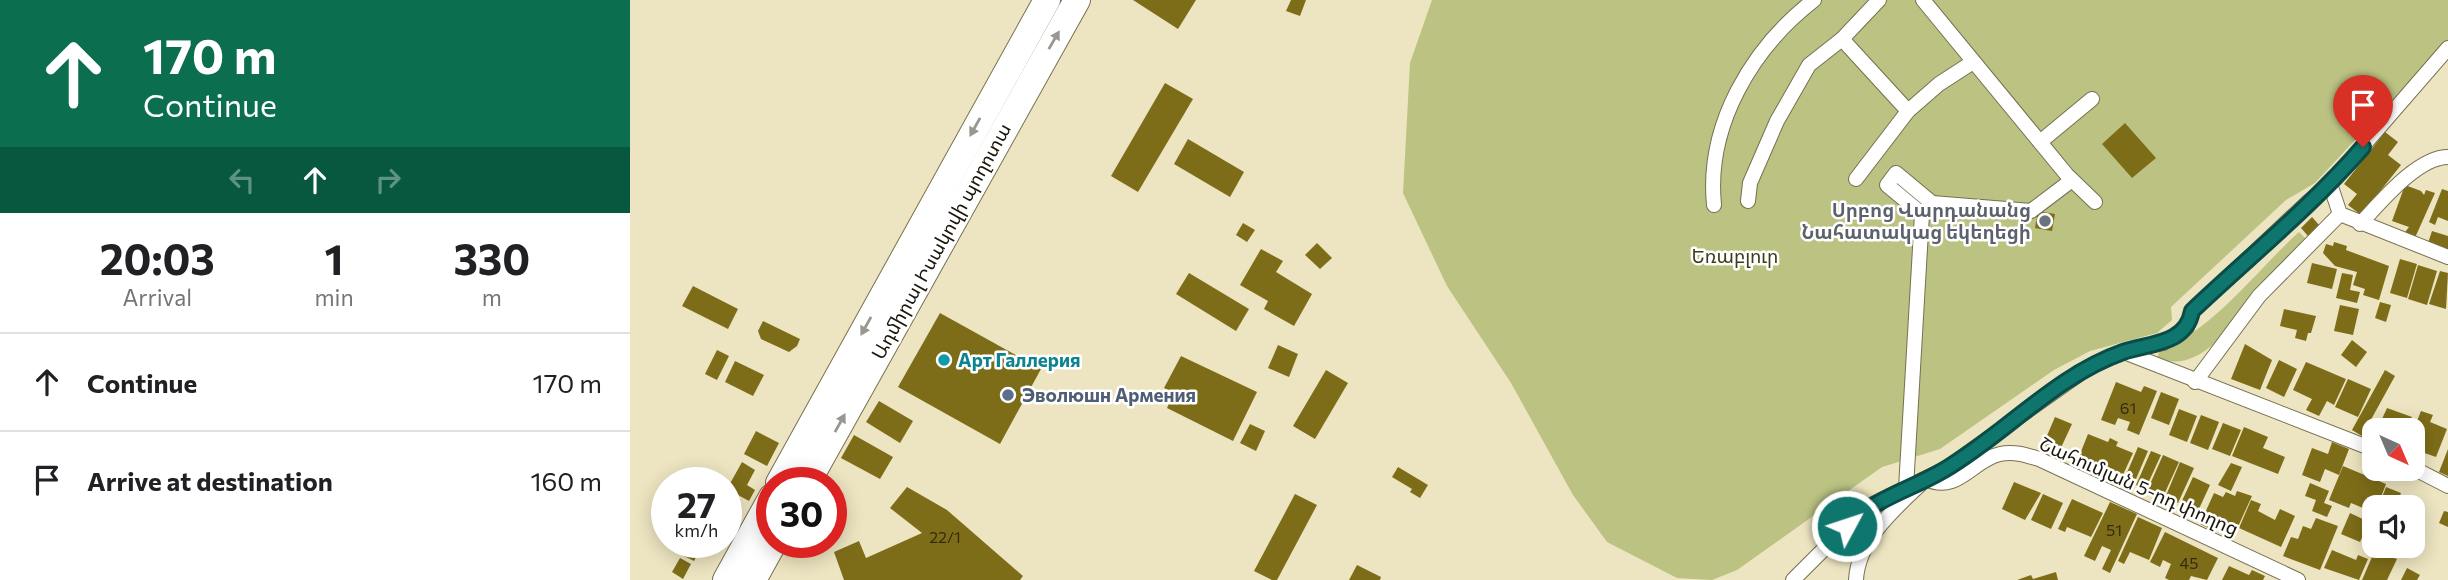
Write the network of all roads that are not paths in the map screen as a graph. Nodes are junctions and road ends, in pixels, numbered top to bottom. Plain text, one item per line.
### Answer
1 (1047, 0) edge
2 (1077, 0) edge
3 (1814, 0) edge
4 (1879, 0) edge
5 (1923, 0) edge
6 (1842, 39) junction
7 (2448, 48) edge
8 (1973, 62) junction
9 (2092, 99) dead end
10 (1908, 111) junction
11 (2040, 142) junction
12 (2448, 142) edge
13 (2448, 157) edge
14 (1871, 162) junction
15 (2433, 162) junction
16 (1856, 179) dead end
17 (1891, 179) junction
18 (2071, 180) junction
19 (2330, 184) junction
20 (1748, 201) dead end
21 (1932, 202) junction
22 (2095, 202) dead end
23 (1714, 205) dead end
24 (1922, 214) junction
25 (2340, 214) junction
26 (2360, 224) junction
27 (2448, 257) edge
28 (2124, 352) junction
29 (2196, 382) junction
30 (2362, 445) edge
31 (788, 467) edge
32 (816, 467) edge
33 (2426, 475) edge
34 (1926, 479) junction
35 (2448, 486) edge
36 (1906, 488) junction
37 (756, 525) edge
38 (765, 558) edge
39 (726, 580) edge
40 (753, 580) edge
41 (1793, 580) edge
42 (1856, 580) edge
43 (2298, 580) edge

1 -> 31 highway, Ադմիրալ Իսակովի պողոտա
32 -> 2 highway, Ադմիրալ Իսակովի պողոտա
3 - 23 street
4 - 6 street
5 - 8 street
6 - 10 street
6 - 20 street
7 - 19 street
8 - 10 street
8 - 11 street
9 - 11 street
10 - 14 street
11 - 18 street
12 - 15 street
13 - 15 street
14 - 16 street
14 - 17 street
15 - 26 street
17 - 21 street
17 - 24 street
18 - 21 street
18 - 22 street
19 - 25 street
19 - 28 street
21 - 24 street
24 - 36 street
25 - 26 street
25 - 29 street
26 - 27 street
28 - 29 street
28 - 34 street
29 - 30 street
33 - 35 street
34 - 36 street
34 - 42 street
34 - 43 street, Շահումյան 5-րդ փողոց
36 - 41 street
37 - 39 highway
38 - 40 highway

